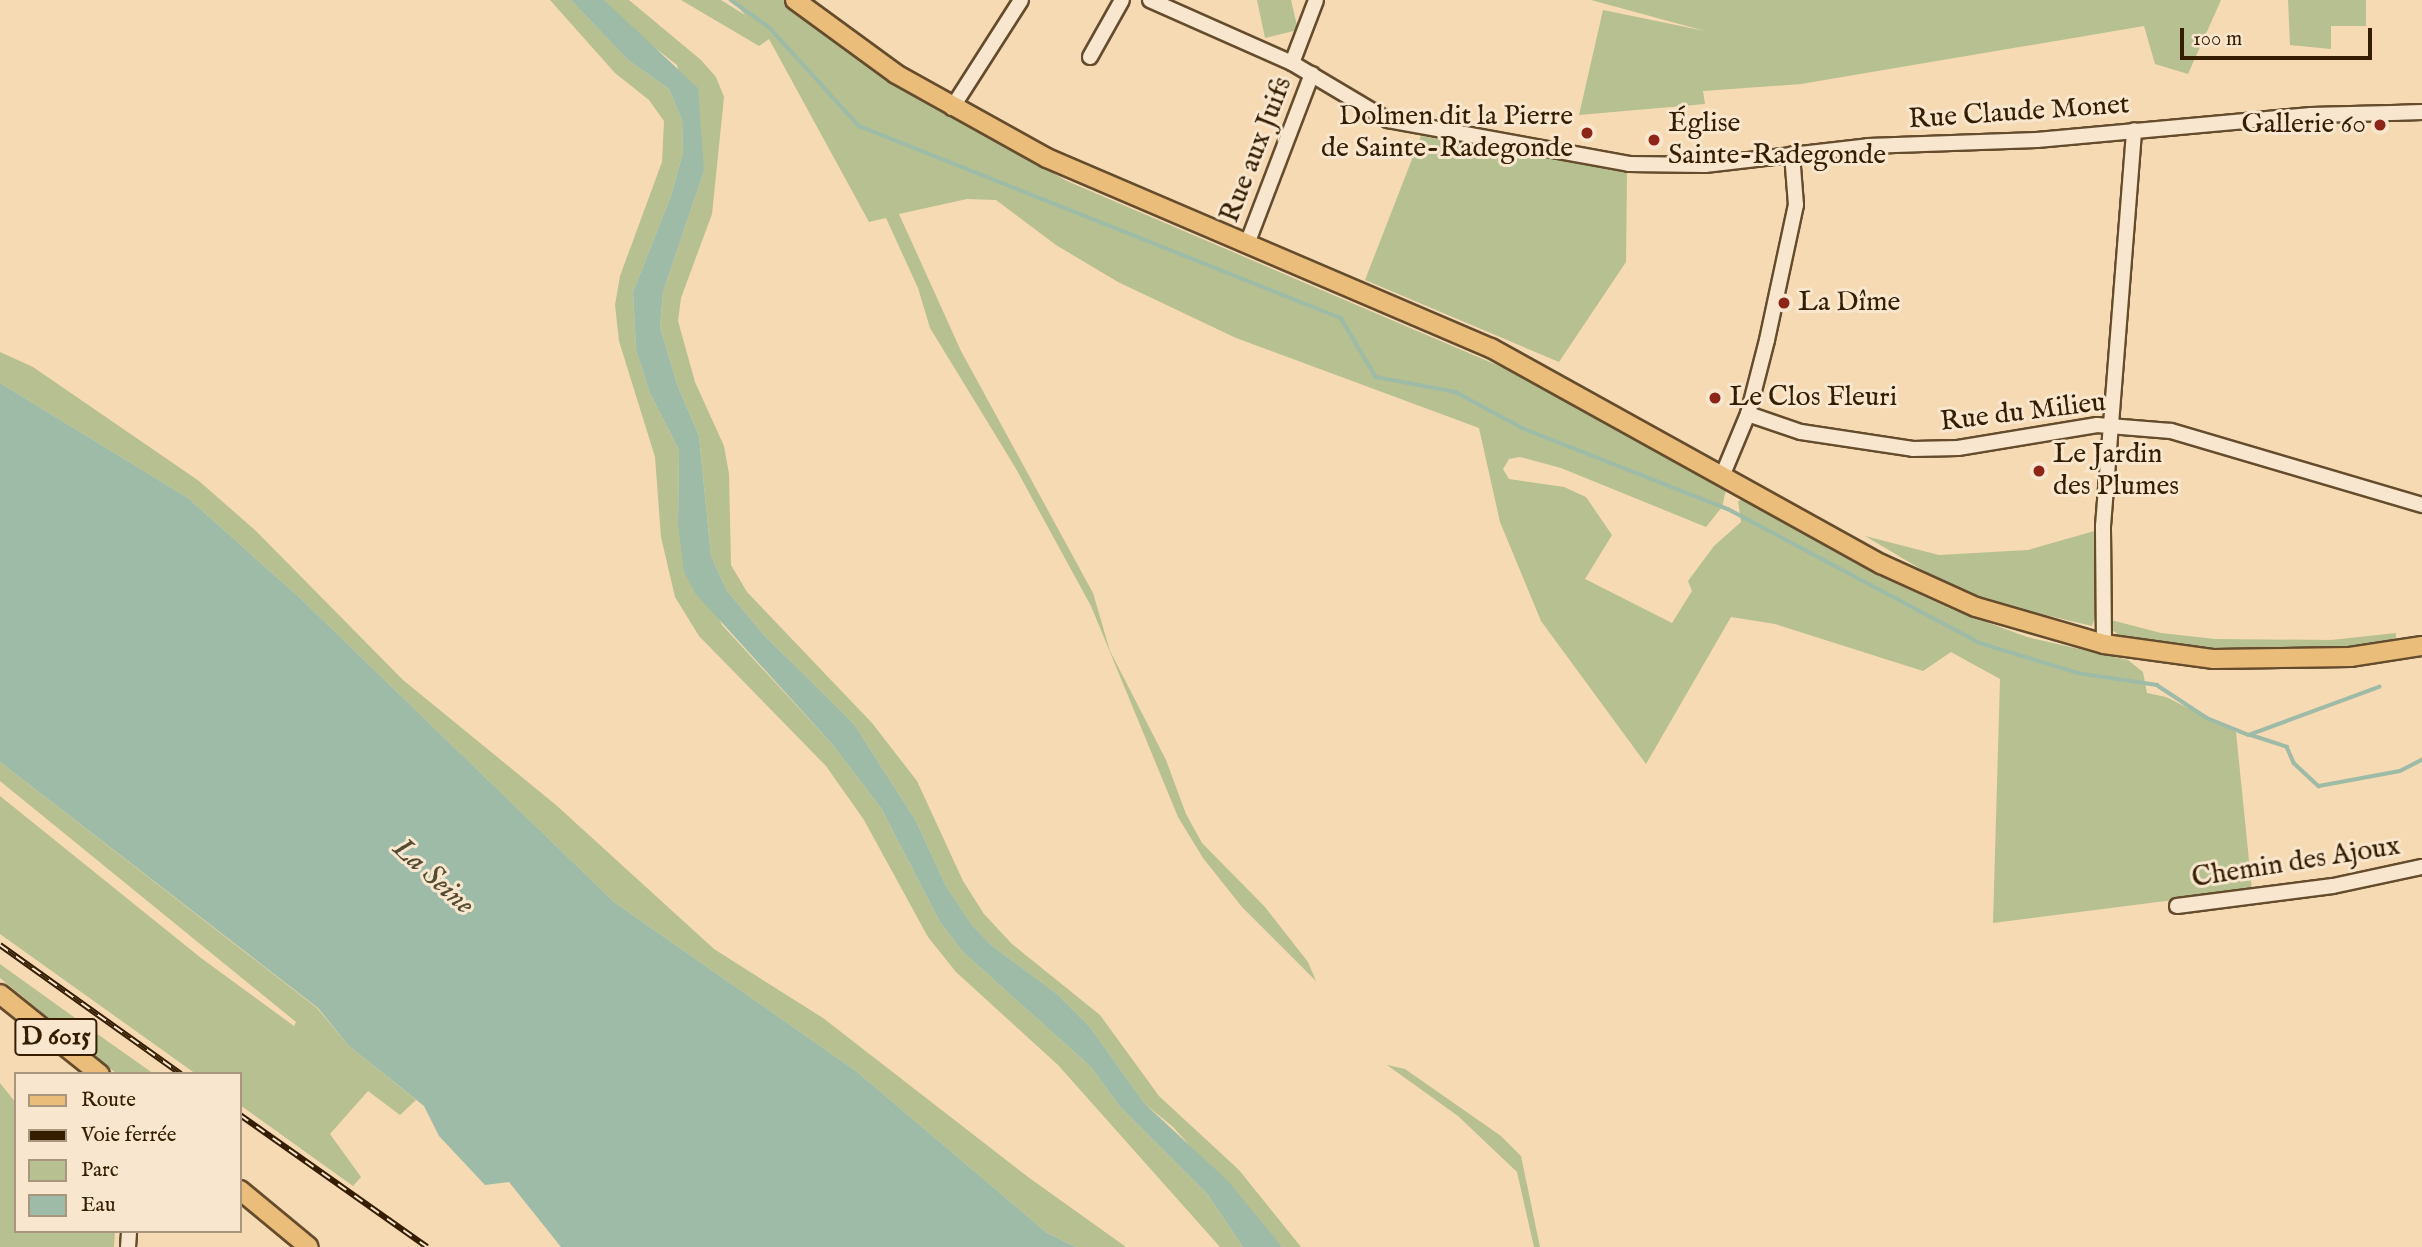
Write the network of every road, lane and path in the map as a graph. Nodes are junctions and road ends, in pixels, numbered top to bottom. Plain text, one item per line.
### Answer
1 (1021, 0) edge
2 (1122, 0) edge
3 (1316, 0) edge
4 (799, 1) edge
5 (1155, 1) edge
6 (1090, 57) dead end
7 (1292, 64) junction
8 (1312, 74) junction
9 (952, 108) junction
10 (2422, 112) edge
11 (2134, 130) junction
12 (1792, 154) junction
13 (1247, 244) junction
14 (1748, 414) junction
15 (2113, 425) junction
16 (1723, 474) junction
17 (2422, 505) edge
18 (2104, 645) junction
19 (2422, 646) edge
20 (2422, 867) edge
21 (2177, 906) dead end
22 (0, 994) edge
23 (98, 1072) edge
24 (242, 1192) edge
25 (309, 1247) edge

1 - 9 street
2 - 6 street
3 - 7 street
4 - 9 main road
5 - 7 street, Rue Claude Monet
7 - 8 street, Rue Claude Monet
8 - 12 street, Rue Claude Monet
8 - 13 street, Rue aux Juifs
9 - 13 main road
10 - 11 street, Rue Claude Monet
11 - 12 street, Rue Claude Monet
11 - 15 street
12 - 14 street
13 - 16 main road
14 - 15 street, Rue du Milieu
14 - 16 street
15 - 17 street, Rue du Milieu
15 - 18 street
16 - 18 main road
18 - 19 main road
20 - 21 street, Chemin des Ajoux
22 - 23 main road, D 6015
24 - 25 main road

